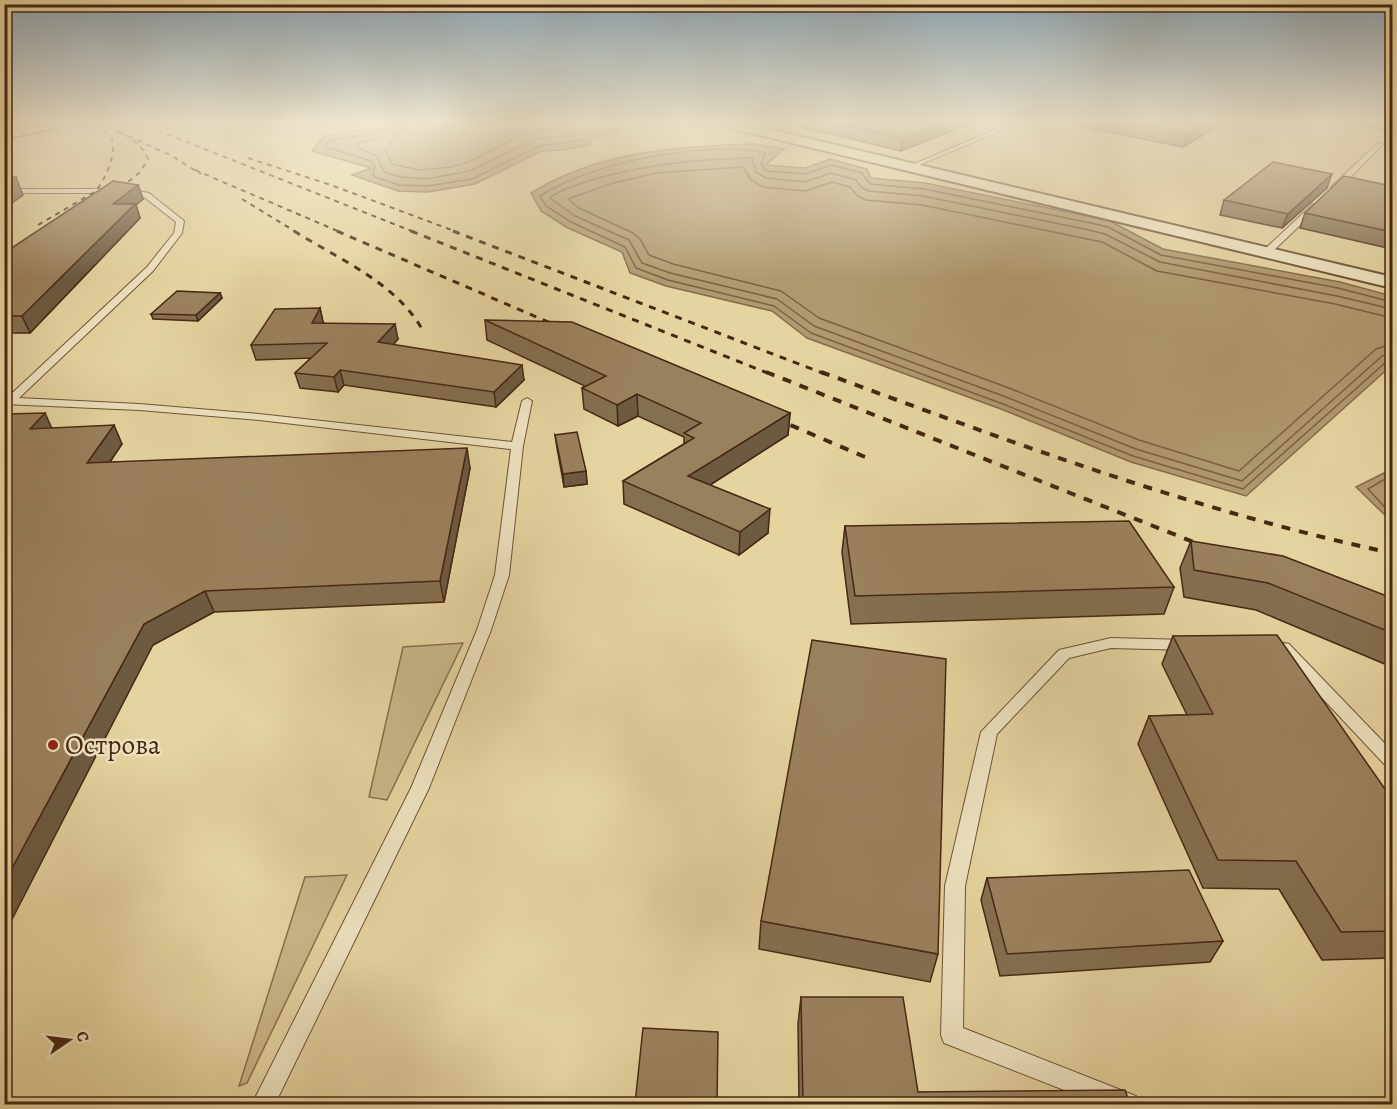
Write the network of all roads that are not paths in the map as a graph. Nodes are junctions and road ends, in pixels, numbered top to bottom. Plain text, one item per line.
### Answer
1 (943, 175) edge
2 (1348, 175) edge
3 (4, 191) edge
4 (1267, 252) junction
5 (1392, 283) edge
6 (7, 401) edge
7 (527, 401) dead end
8 (517, 446) junction
9 (1202, 645) edge
10 (1271, 647) edge
11 (1392, 761) edge
12 (263, 1104) edge
13 (1128, 1104) edge

1 - 4 street
2 - 4 lane
3 - 6 lane
4 - 5 street
6 - 8 lane
7 - 8 lane
8 - 12 lane
9 - 13 lane
10 - 11 lane

